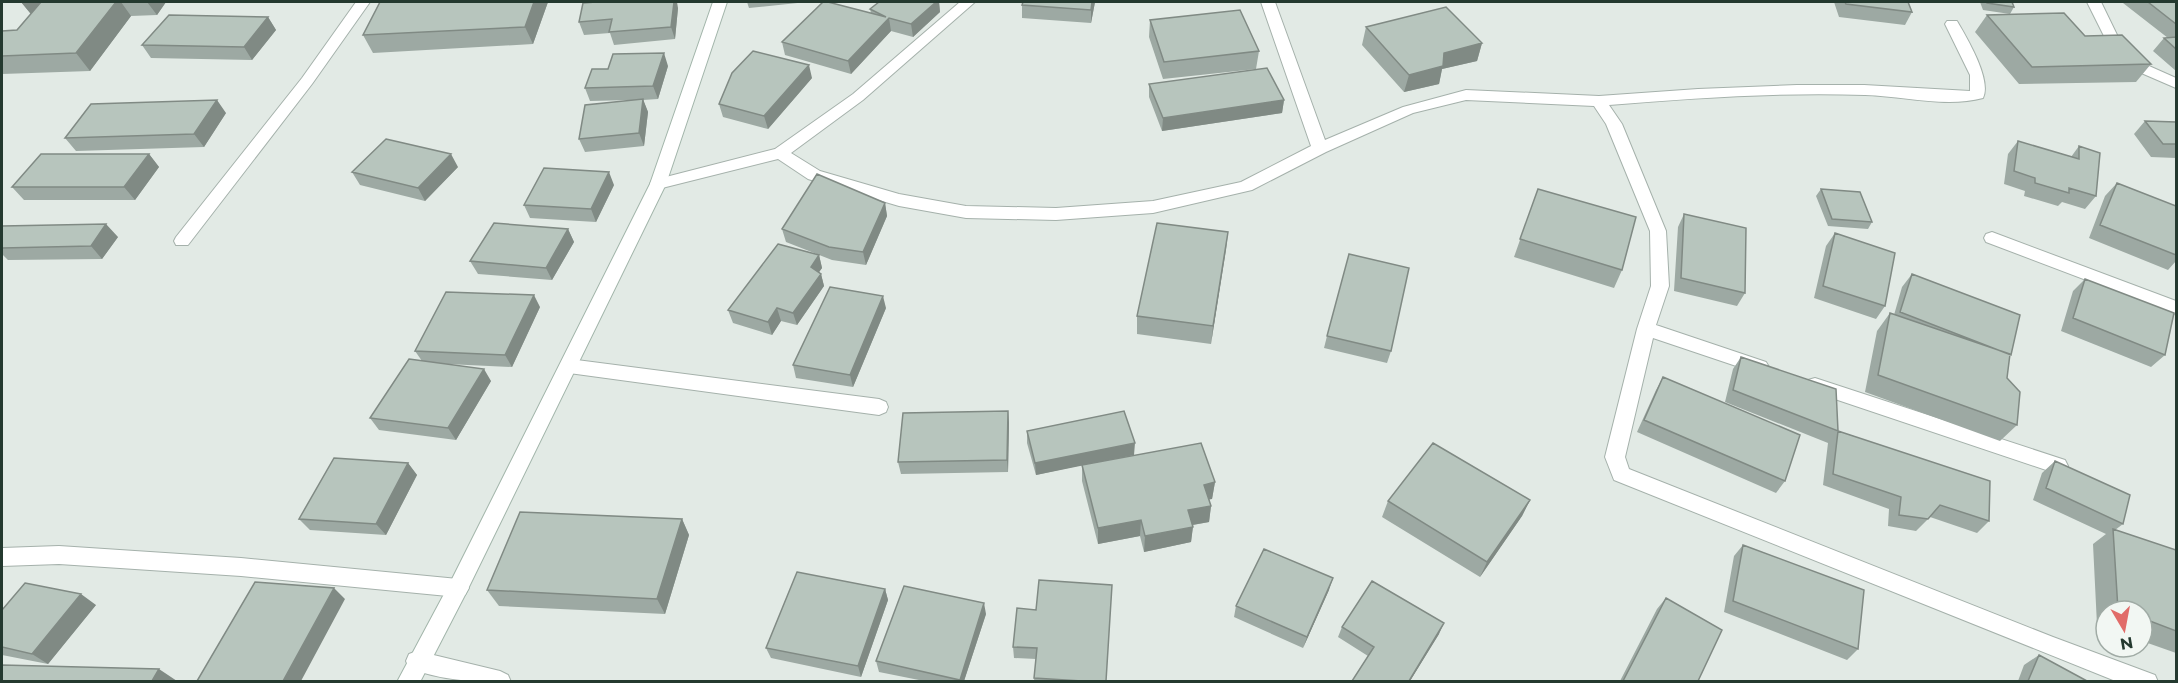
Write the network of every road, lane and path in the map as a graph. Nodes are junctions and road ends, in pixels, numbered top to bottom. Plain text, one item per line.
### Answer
1 (363, 2) edge
2 (720, 2) edge
3 (968, 2) edge
4 (1268, 2) edge
5 (2094, 2) edge
6 (1952, 24) dead end
7 (2176, 83) edge
8 (1599, 101) junction
9 (1320, 148) junction
10 (780, 153) junction
11 (658, 184) junction
12 (1992, 238) dead end
13 (182, 241) dead end
14 (2176, 308) edge
15 (1646, 329) junction
16 (569, 366) junction
17 (1780, 374) edge
18 (1802, 381) edge
19 (879, 407) dead end
20 (2058, 466) edge
21 (2, 557) edge
22 (458, 588) junction
23 (413, 671) edge
24 (500, 681) edge
25 (2147, 681) edge

1 - 13 street
2 - 11 street
3 - 10 street
4 - 9 street
5 - 7 street
6 - 8 street
8 - 9 street
8 - 15 street
9 - 10 street
10 - 11 street
11 - 16 street
12 - 14 street
15 - 17 street
15 - 25 street
16 - 19 street
16 - 22 street
18 - 20 street
21 - 22 street
22 - 23 street
23 - 24 street

